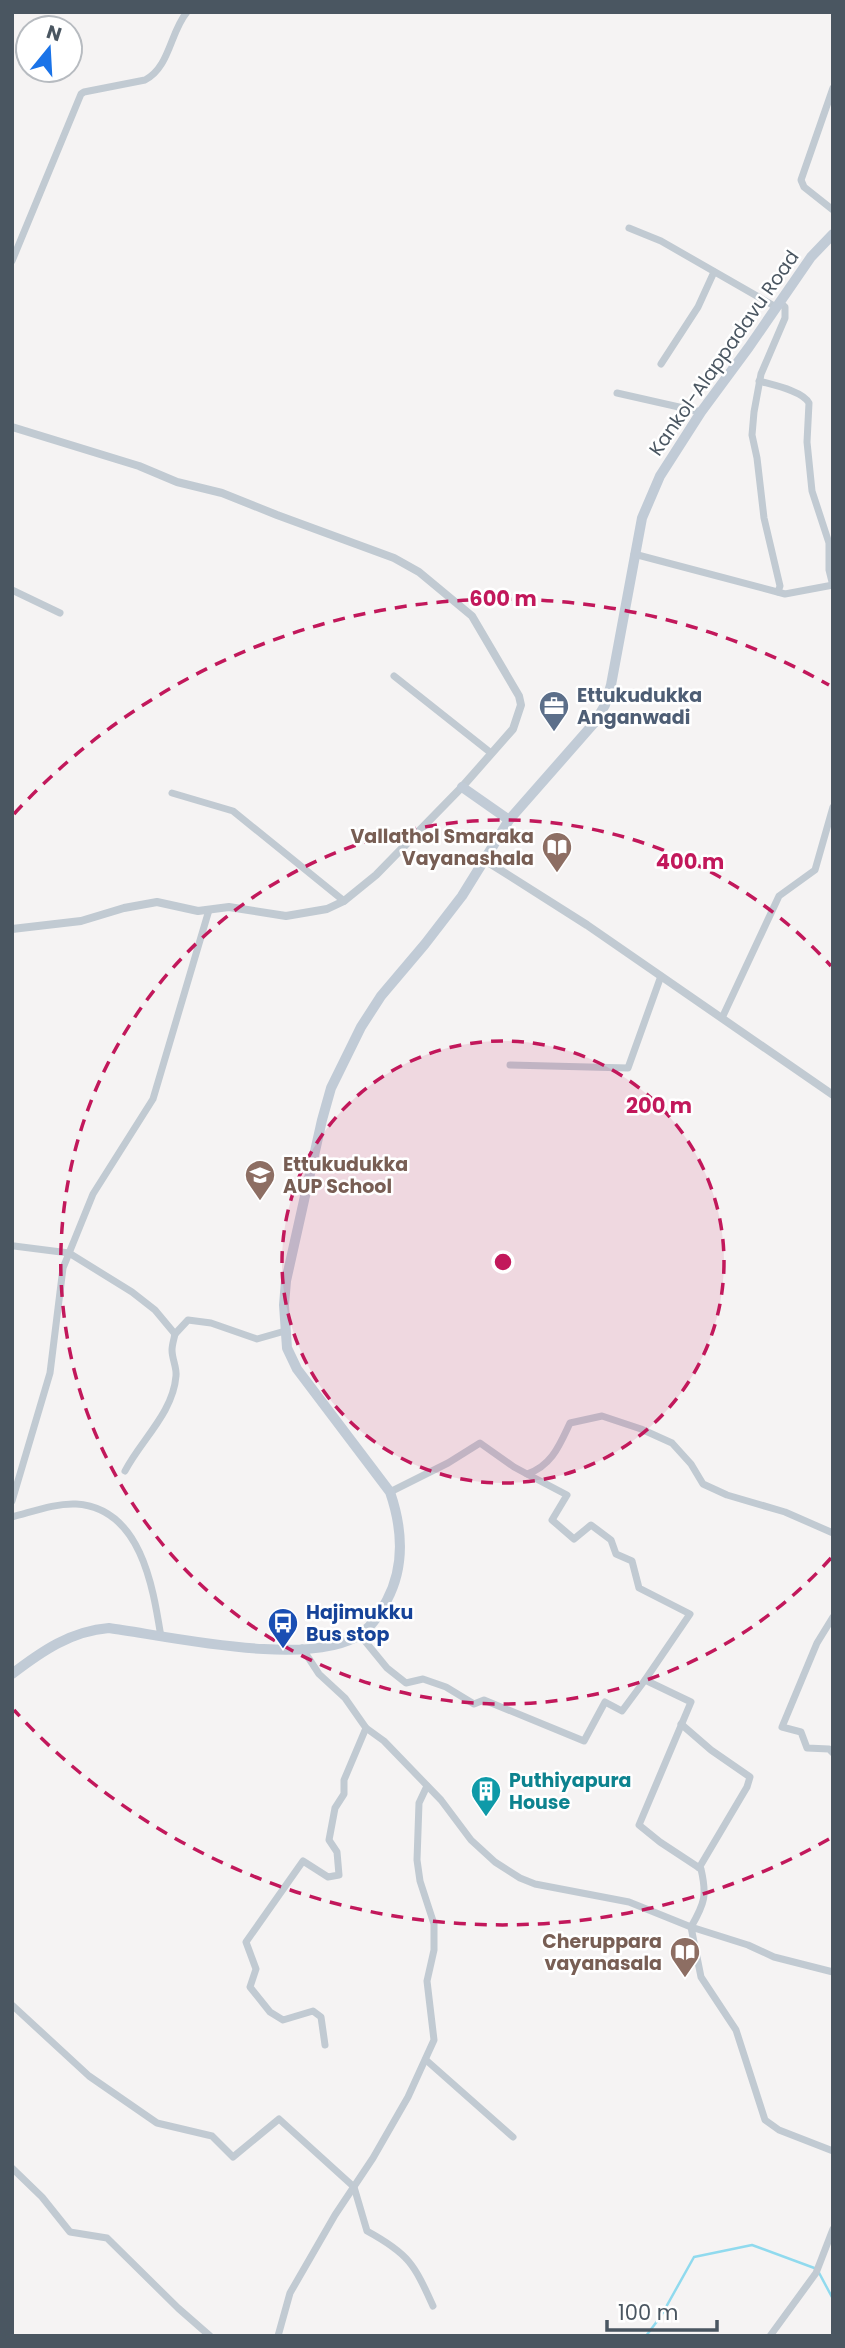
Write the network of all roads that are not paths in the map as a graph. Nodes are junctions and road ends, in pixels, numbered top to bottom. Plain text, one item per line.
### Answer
1 (187, 12) edge
2 (833, 88) edge
3 (833, 210) edge
4 (629, 228) dead end
5 (833, 234) edge
6 (12, 261) edge
7 (714, 272) junction
8 (778, 305) junction
9 (661, 363) dead end
10 (759, 381) junction
11 (617, 393) dead end
12 (701, 412) junction
13 (12, 427) edge
14 (634, 554) junction
15 (833, 585) edge
16 (12, 590) edge
17 (778, 592) junction
18 (60, 613) dead end
19 (394, 676) dead end
20 (491, 753) junction
21 (462, 787) junction
22 (172, 793) dead end
23 (833, 807) edge
24 (509, 820) junction
25 (483, 859) junction
26 (344, 901) junction
27 (209, 910) junction
28 (12, 929) edge
29 (661, 976) junction
30 (722, 1018) junction
31 (510, 1065) dead end
32 (833, 1095) edge
33 (14, 1246) dead end
34 (69, 1253) junction
35 (285, 1331) junction
36 (175, 1334) junction
37 (514, 1467) junction
38 (125, 1471) dead end
39 (390, 1492) junction
40 (12, 1501) edge
41 (12, 1517) edge
42 (833, 1532) edge
43 (833, 1617) edge
44 (360, 1635) junction
45 (161, 1637) junction
46 (302, 1648) junction
47 (12, 1674) edge
48 (645, 1680) junction
49 (681, 1724) junction
50 (366, 1728) junction
51 (833, 1753) edge
52 (427, 1786) junction
53 (699, 1868) junction
54 (691, 1927) junction
55 (833, 1972) edge
56 (12, 2005) edge
57 (325, 2045) dead end
58 (426, 2060) junction
59 (513, 2137) dead end
60 (833, 2151) edge
61 (12, 2168) edge
62 (354, 2187) junction
63 (833, 2230) edge
64 (433, 2306) dead end
65 (210, 2336) edge
66 (278, 2336) edge
67 (769, 2336) edge

1 - 6 street
2 - 3 street
4 - 7 street
5 - 8 main road, Kankol-Alappadavu Road
7 - 8 street
7 - 9 street
8 - 10 street
8 - 12 main road, Kankol-Alappadavu Road
10 - 15 street
10 - 17 street
11 - 12 street
12 - 14 main road, Kankol-Alappadavu Road
13 - 20 street
14 - 17 street
14 - 24 main road, Kankol-Alappadavu Road
15 - 17 street
16 - 18 street
19 - 20 street
20 - 21 street
21 - 24 main road
21 - 26 street
22 - 26 street
23 - 30 street
24 - 25 main road, Kankol-Alappadavu Road
25 - 29 street
25 - 35 main road, Kankol-Alappadavu Road
26 - 27 street
27 - 28 street
27 - 34 street
29 - 30 street
29 - 31 street
30 - 32 street
33 - 34 street
34 - 36 street
34 - 40 street
35 - 36 street
35 - 39 main road, Kankol-Alappadavu Road
36 - 38 street
37 - 39 street
37 - 42 street
37 - 48 street
39 - 44 main road
41 - 45 street
43 - 51 street
44 - 46 main road
44 - 48 street
45 - 46 main road
45 - 47 main road
46 - 50 street
48 - 49 street
49 - 53 street
49 - 53 street
50 - 52 street
50 - 57 street
52 - 54 street
52 - 58 street
53 - 54 street
54 - 55 street
54 - 60 street
56 - 62 street
58 - 59 street
58 - 62 street
61 - 65 street
62 - 64 street
62 - 66 street
63 - 67 street

